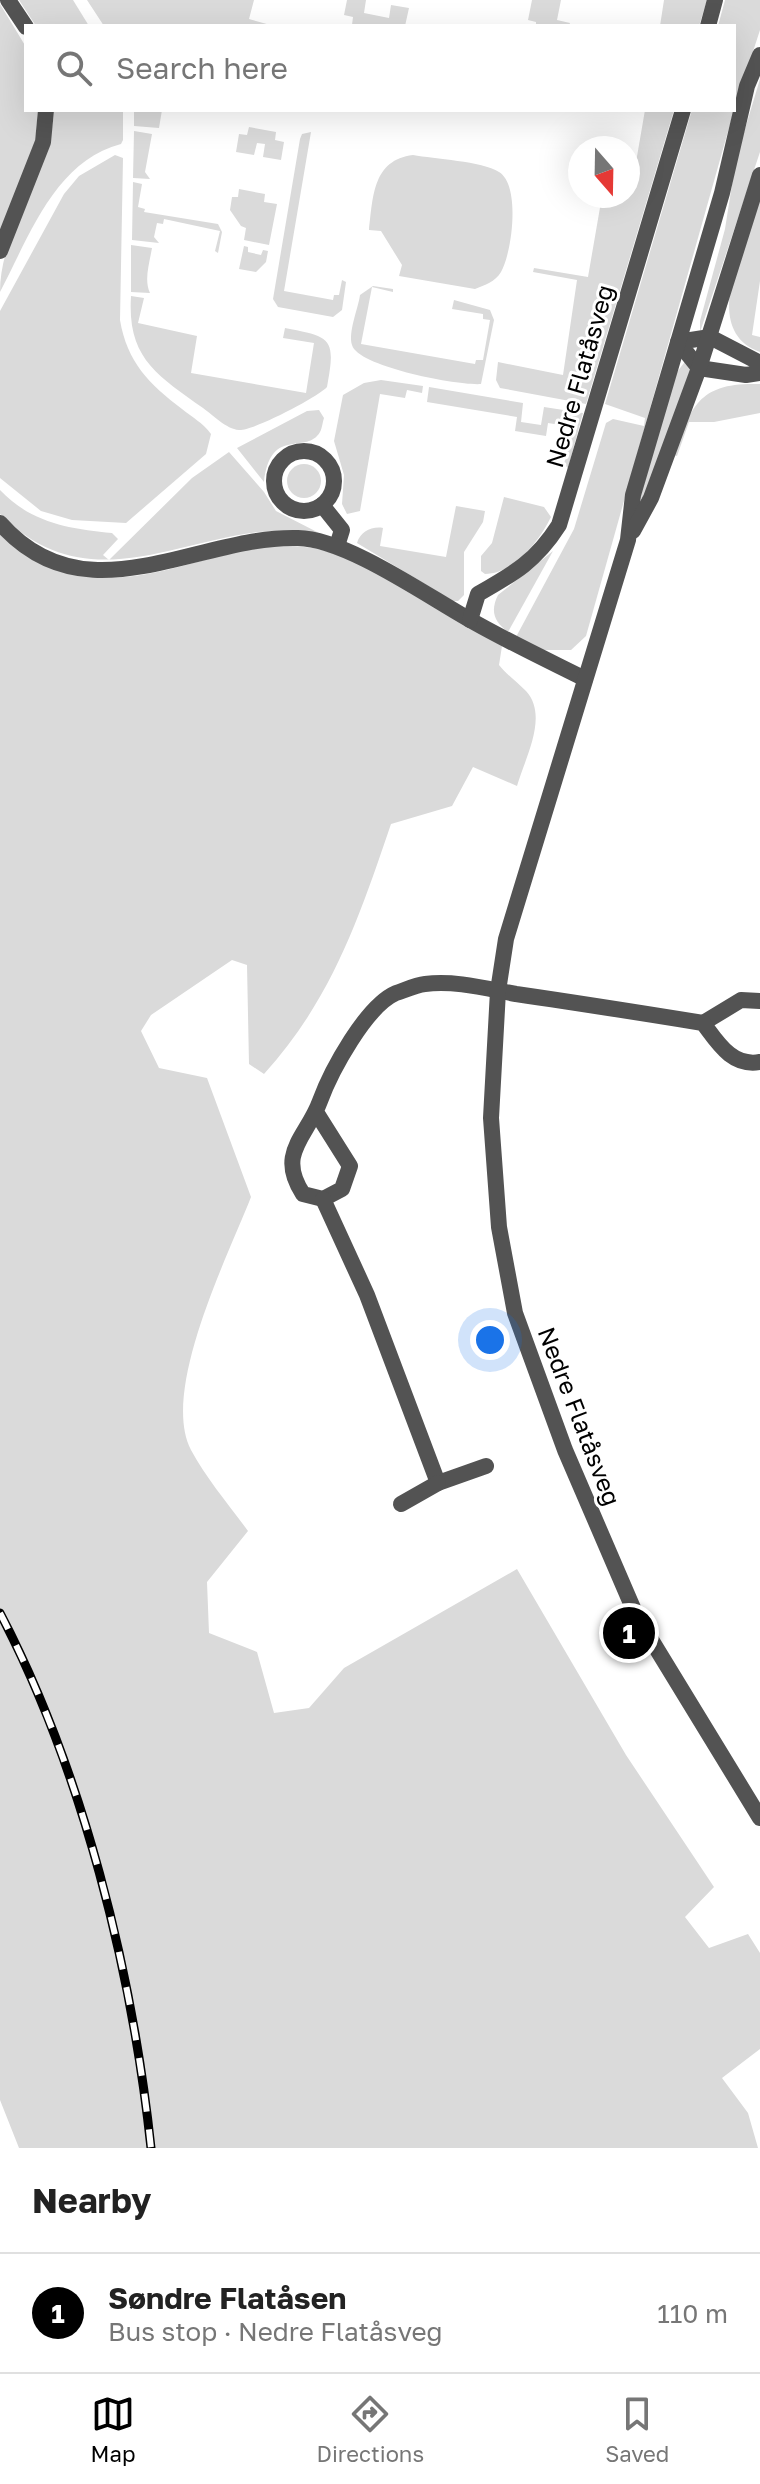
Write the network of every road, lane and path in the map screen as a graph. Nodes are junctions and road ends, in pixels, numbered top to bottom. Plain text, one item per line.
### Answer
1 (8, 0) edge
2 (715, 0) edge
3 (24, 24) edge
4 (709, 24) edge
5 (760, 55) edge
6 (46, 112) edge
7 (682, 112) edge
8 (760, 175) edge
9 (0, 251) edge
10 (710, 337) junction
11 (678, 342) junction
12 (760, 363) edge
13 (699, 368) junction
14 (760, 373) edge
15 (322, 505) dead end
16 (0, 523) edge
17 (628, 540) junction
18 (337, 546) junction
19 (470, 620) junction
20 (585, 679) junction
21 (498, 991) junction
22 (760, 1001) edge
23 (703, 1023) junction
24 (760, 1062) edge
25 (316, 1112) junction
26 (323, 1199) junction
27 (486, 1466) dead end
28 (438, 1483) junction
29 (401, 1504) dead end
30 (760, 1818) edge

1 - 3 street
2 - 4 street
5 - 11 street, Nedre Flatåsveg
6 - 9 street
7 - 19 street, Nedre Flatåsveg
8 - 10 street, Nedre Flatåsveg
10 - 11 street
10 - 12 street
10 - 13 street, Nedre Flatåsveg
11 - 13 street
11 - 17 street, Nedre Flatåsveg
13 - 14 street
13 - 17 street, Nedre Flatåsveg
15 - 18 street
16 - 18 street
17 - 20 street, Nedre Flatåsveg
18 - 19 street
19 - 20 street
20 - 21 street, Nedre Flatåsveg
21 - 23 street
21 - 25 street
21 - 30 street, Nedre Flatåsveg
22 - 23 street
23 - 24 street
25 - 26 street
25 - 26 street
26 - 28 street
27 - 28 street
28 - 29 street

